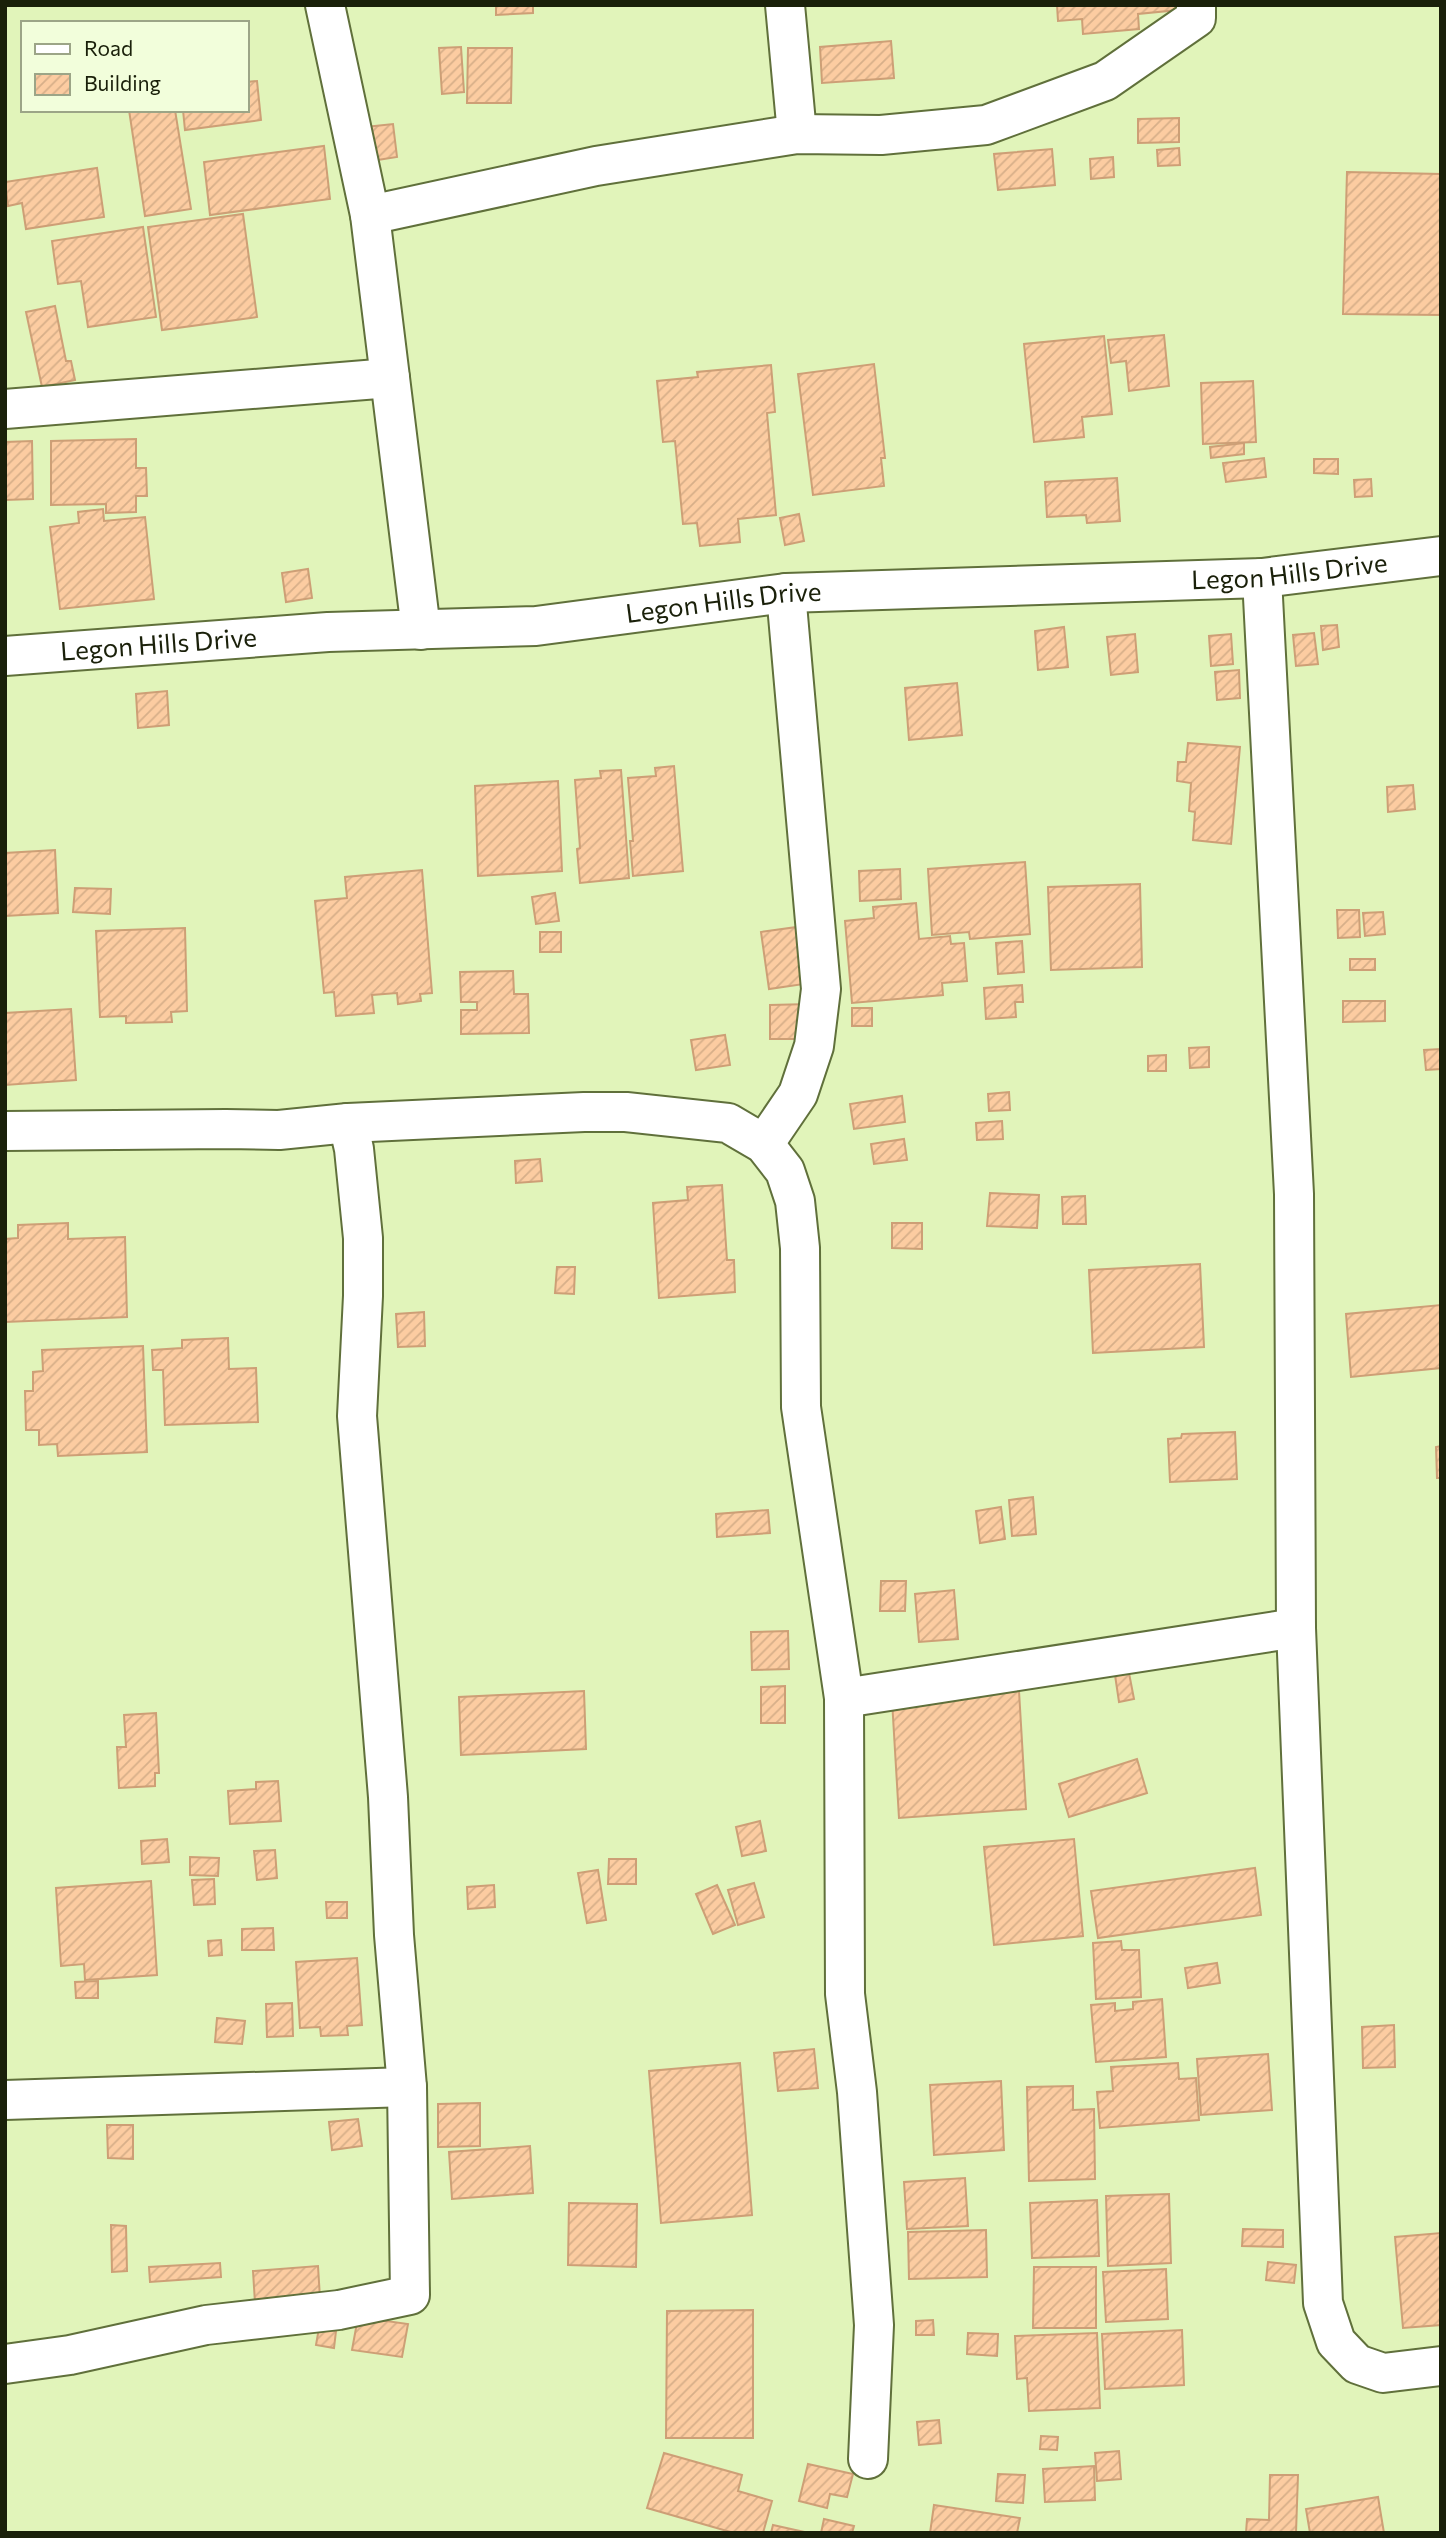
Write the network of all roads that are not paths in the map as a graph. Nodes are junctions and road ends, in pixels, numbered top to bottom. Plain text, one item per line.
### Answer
1 (325, 5) edge
2 (785, 5) edge
3 (1196, 5) edge
4 (797, 134) junction
5 (370, 215) junction
6 (390, 378) junction
7 (5, 409) edge
8 (1441, 556) edge
9 (1262, 578) junction
10 (786, 593) junction
11 (421, 629) junction
12 (5, 656) edge
13 (348, 1123) junction
14 (5, 1131) edge
15 (764, 1144) junction
16 (1296, 1628) junction
17 (844, 1698) junction
18 (407, 2087) junction
19 (5, 2100) edge
20 (5, 2364) edge
21 (1441, 2366) edge
22 (868, 2459) dead end

1 - 5 street
2 - 4 street
3 - 4 street
4 - 5 street
5 - 6 street
6 - 7 street
6 - 11 street
8 - 9 street, Legon Hills Drive
9 - 10 street, Legon Hills Drive
9 - 16 street
10 - 11 street, Legon Hills Drive
10 - 15 street
11 - 12 street, Legon Hills Drive
13 - 14 street
13 - 15 street
13 - 18 street
15 - 17 street
16 - 17 street
16 - 21 street
17 - 22 street
18 - 19 street
18 - 20 street

